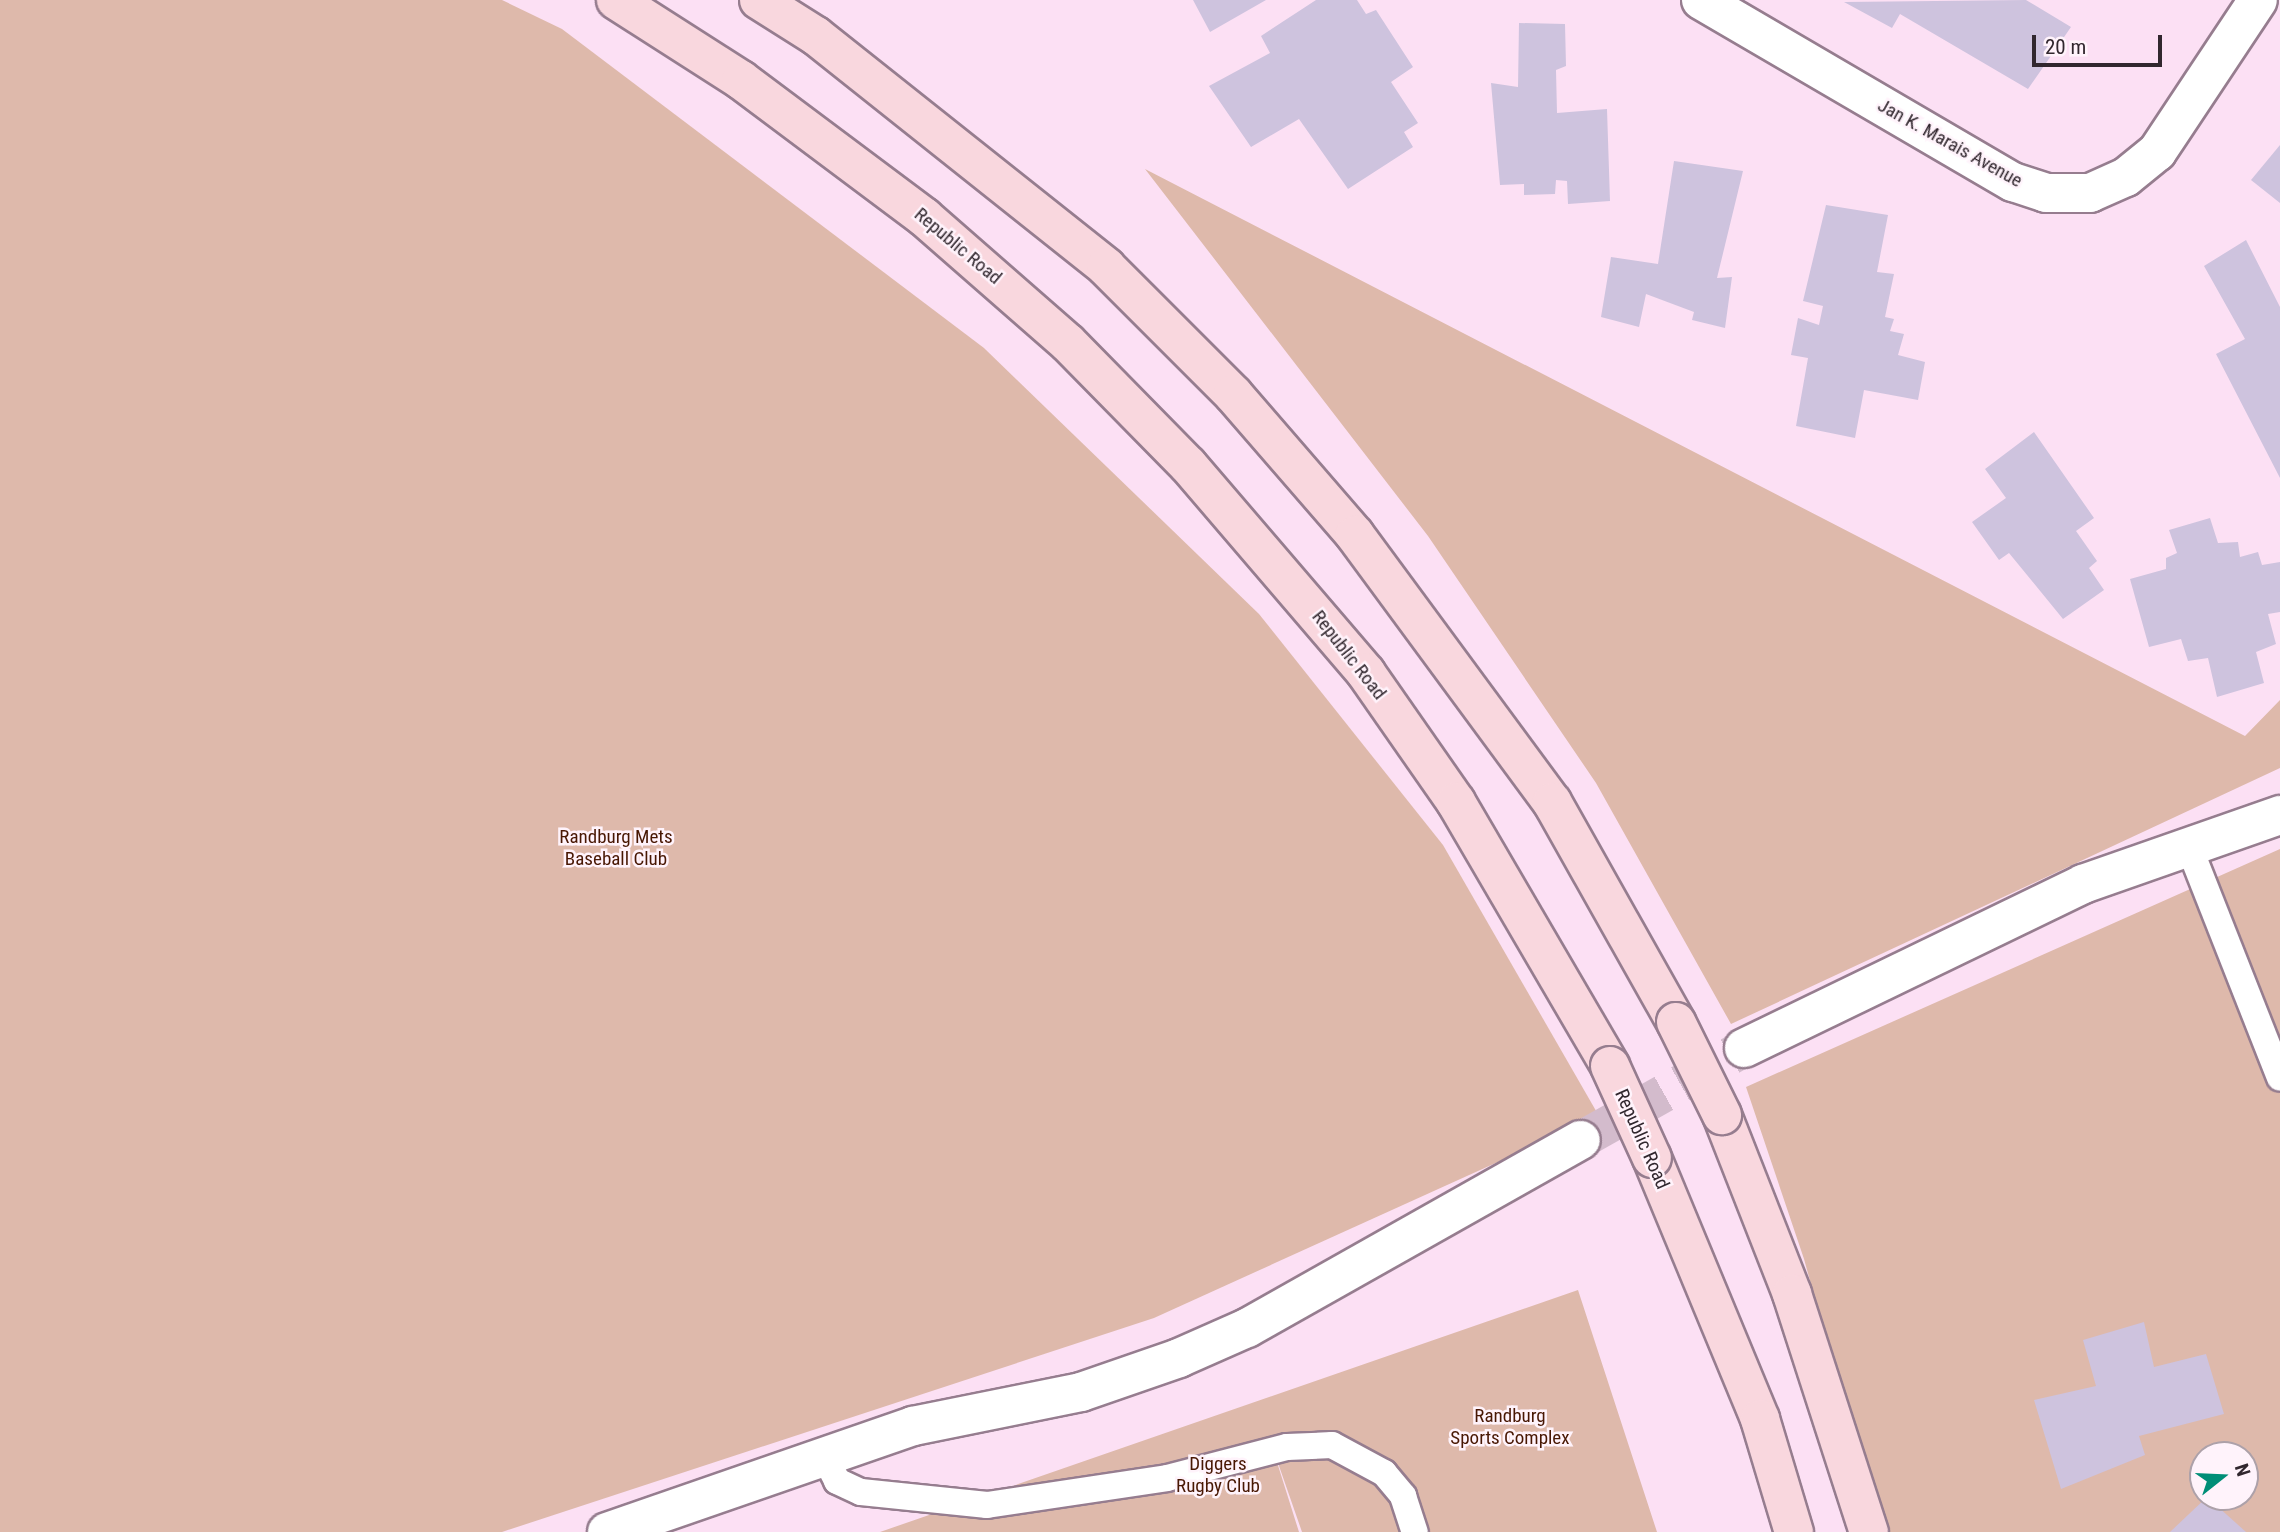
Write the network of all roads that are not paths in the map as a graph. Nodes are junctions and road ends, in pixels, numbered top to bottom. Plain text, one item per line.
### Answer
1 (616, 0) edge
2 (759, 0) edge
3 (1701, 0) edge
4 (2258, 0) edge
5 (2280, 815) edge
6 (2188, 844) junction
7 (1744, 1048) tunnel mouth
8 (2280, 1078) edge
9 (1581, 1140) tunnel mouth
10 (824, 1455) junction
11 (607, 1532) edge
12 (1415, 1532) edge
13 (1794, 1532) edge
14 (1869, 1532) edge

1 - 13 main road, Republic Road, bridge
2 - 14 main road, bridge
3 - 4 street, Jan K. Marais Avenue
5 - 6 street
6 - 7 street
6 - 8 lane
9 - 10 street
10 - 11 street
10 - 12 lane

